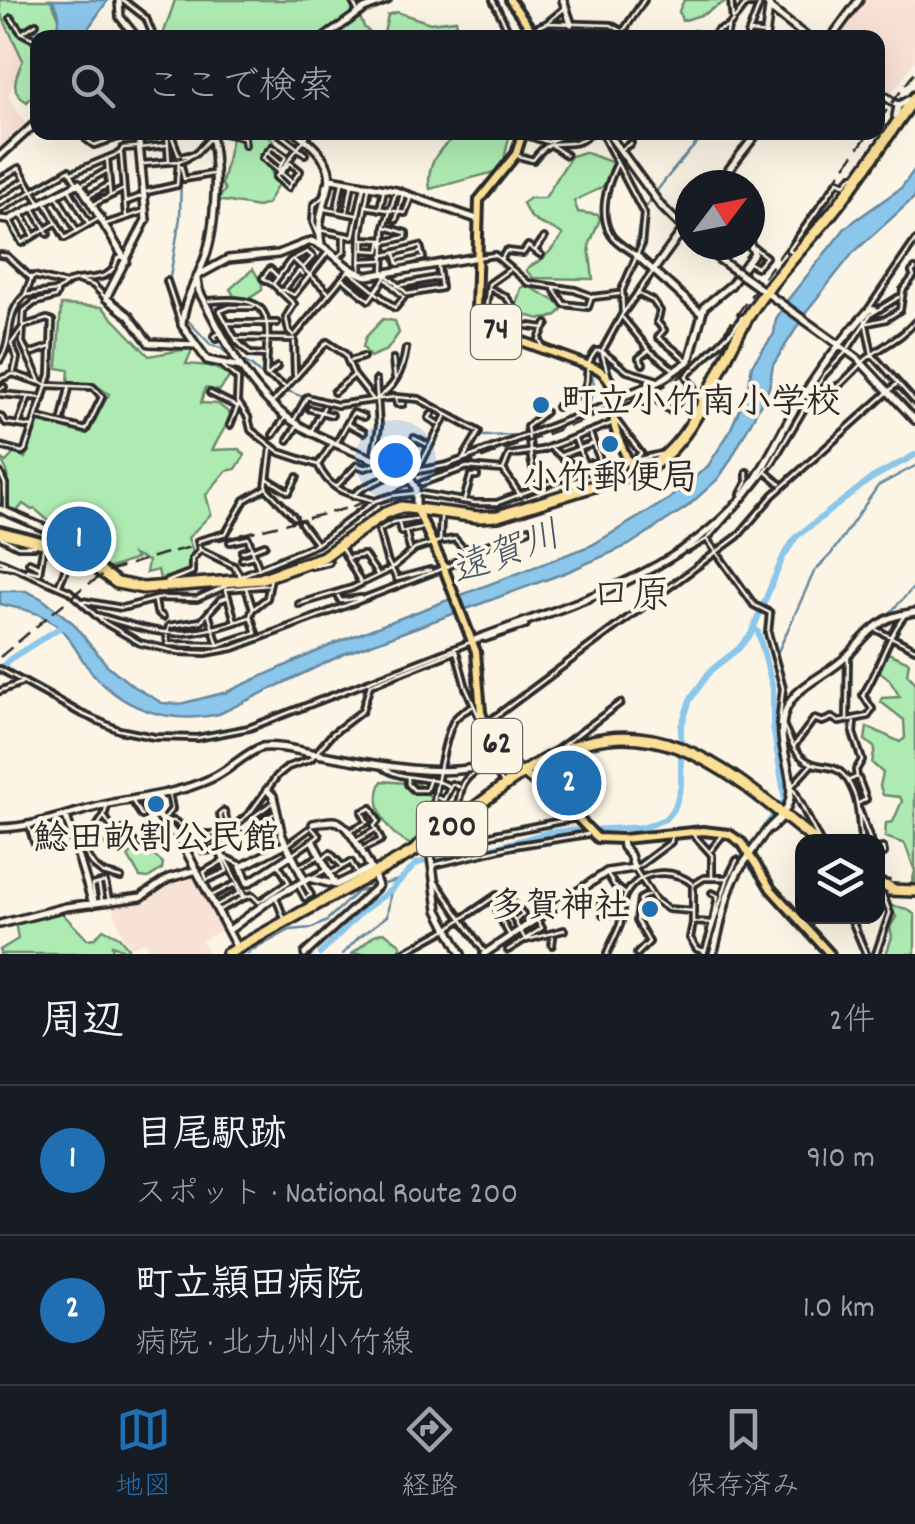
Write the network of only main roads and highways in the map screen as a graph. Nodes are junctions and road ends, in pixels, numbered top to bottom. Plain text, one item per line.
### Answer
1 (510, 0) edge
2 (532, 30) edge
3 (915, 97) edge
4 (521, 140) edge
5 (885, 140) edge
6 (885, 140) edge
7 (634, 474) junction
8 (416, 507) junction
9 (0, 534) edge
10 (674, 746) junction
11 (524, 775) junction
12 (807, 834) edge
13 (431, 846) junction
14 (372, 872) junction
15 (885, 886) edge
16 (915, 890) edge
17 (233, 952) edge
18 (830, 954) edge

1 - 2 main road
3 - 5 highway
4 - 7 main road, 74
6 - 7 highway
7 - 8 highway
8 - 9 highway
8 - 11 main road, 62
10 - 11 highway, 200
10 - 11 highway, 200
10 - 12 highway, 200
11 - 13 highway, 200
11 - 13 highway, 200
11 - 18 main road, 62
13 - 14 highway, 200
13 - 14 highway, 200
14 - 17 highway, 200
14 - 17 highway, 200
15 - 16 highway

